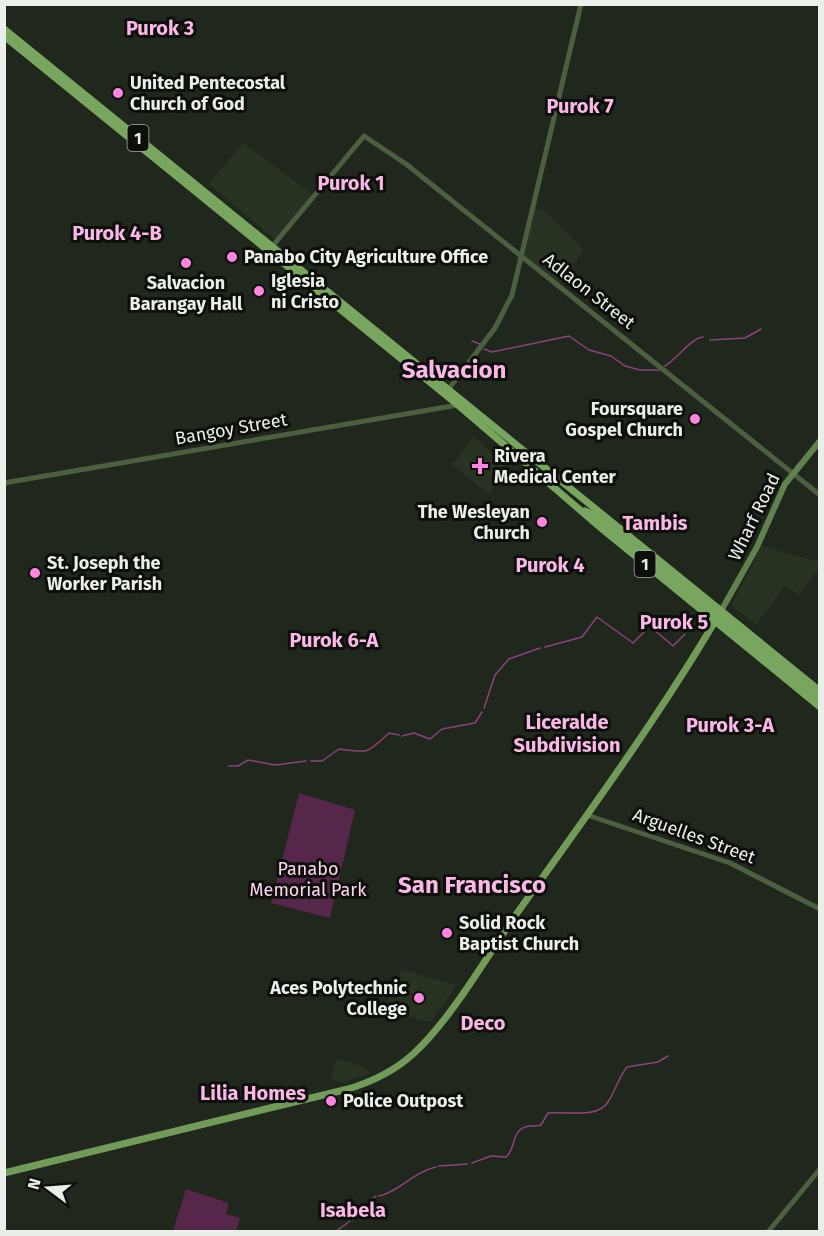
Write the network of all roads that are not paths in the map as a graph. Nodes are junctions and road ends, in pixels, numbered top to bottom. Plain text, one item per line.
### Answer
1 (581, 4) edge
2 (4, 29) edge
3 (4, 36) edge
4 (159, 159) junction
5 (270, 249) junction
6 (522, 257) junction
7 (446, 393) junction
8 (459, 403) junction
9 (819, 441) edge
10 (523, 456) junction
11 (792, 473) junction
12 (4, 483) edge
13 (819, 495) edge
14 (582, 497) junction
15 (575, 506) junction
16 (596, 516) junction
17 (722, 611) junction
18 (715, 621) junction
19 (819, 691) edge
20 (819, 699) edge
21 (819, 707) edge
22 (587, 815) junction
23 (819, 909) edge
24 (819, 1169) edge
25 (4, 1173) edge
26 (768, 1232) edge

1 - 6 street
2 - 4 highway, 1
3 - 4 highway, 1
4 - 5 highway, 1
5 - 6 street, Adlaon Street
5 - 7 highway, 1
6 - 7 street
6 - 11 street, Adlaon Street
7 - 8 highway, 1
8 - 10 highway, 1
8 - 12 street, Bangoy Street
9 - 11 main road, Wharf Road
10 - 14 highway, 1
10 - 15 highway, 1
11 - 13 street, Adlaon Street
11 - 17 main road, Wharf Road
14 - 16 highway, 1
14 - 17 highway, 1
15 - 16 highway, 1
15 - 18 highway, 1
16 - 20 highway, 1, bridge
17 - 18 main road
17 - 19 highway, 1
18 - 21 highway, 1
18 - 22 main road
22 - 23 street, Arguelles Street
22 - 25 main road
24 - 26 street

